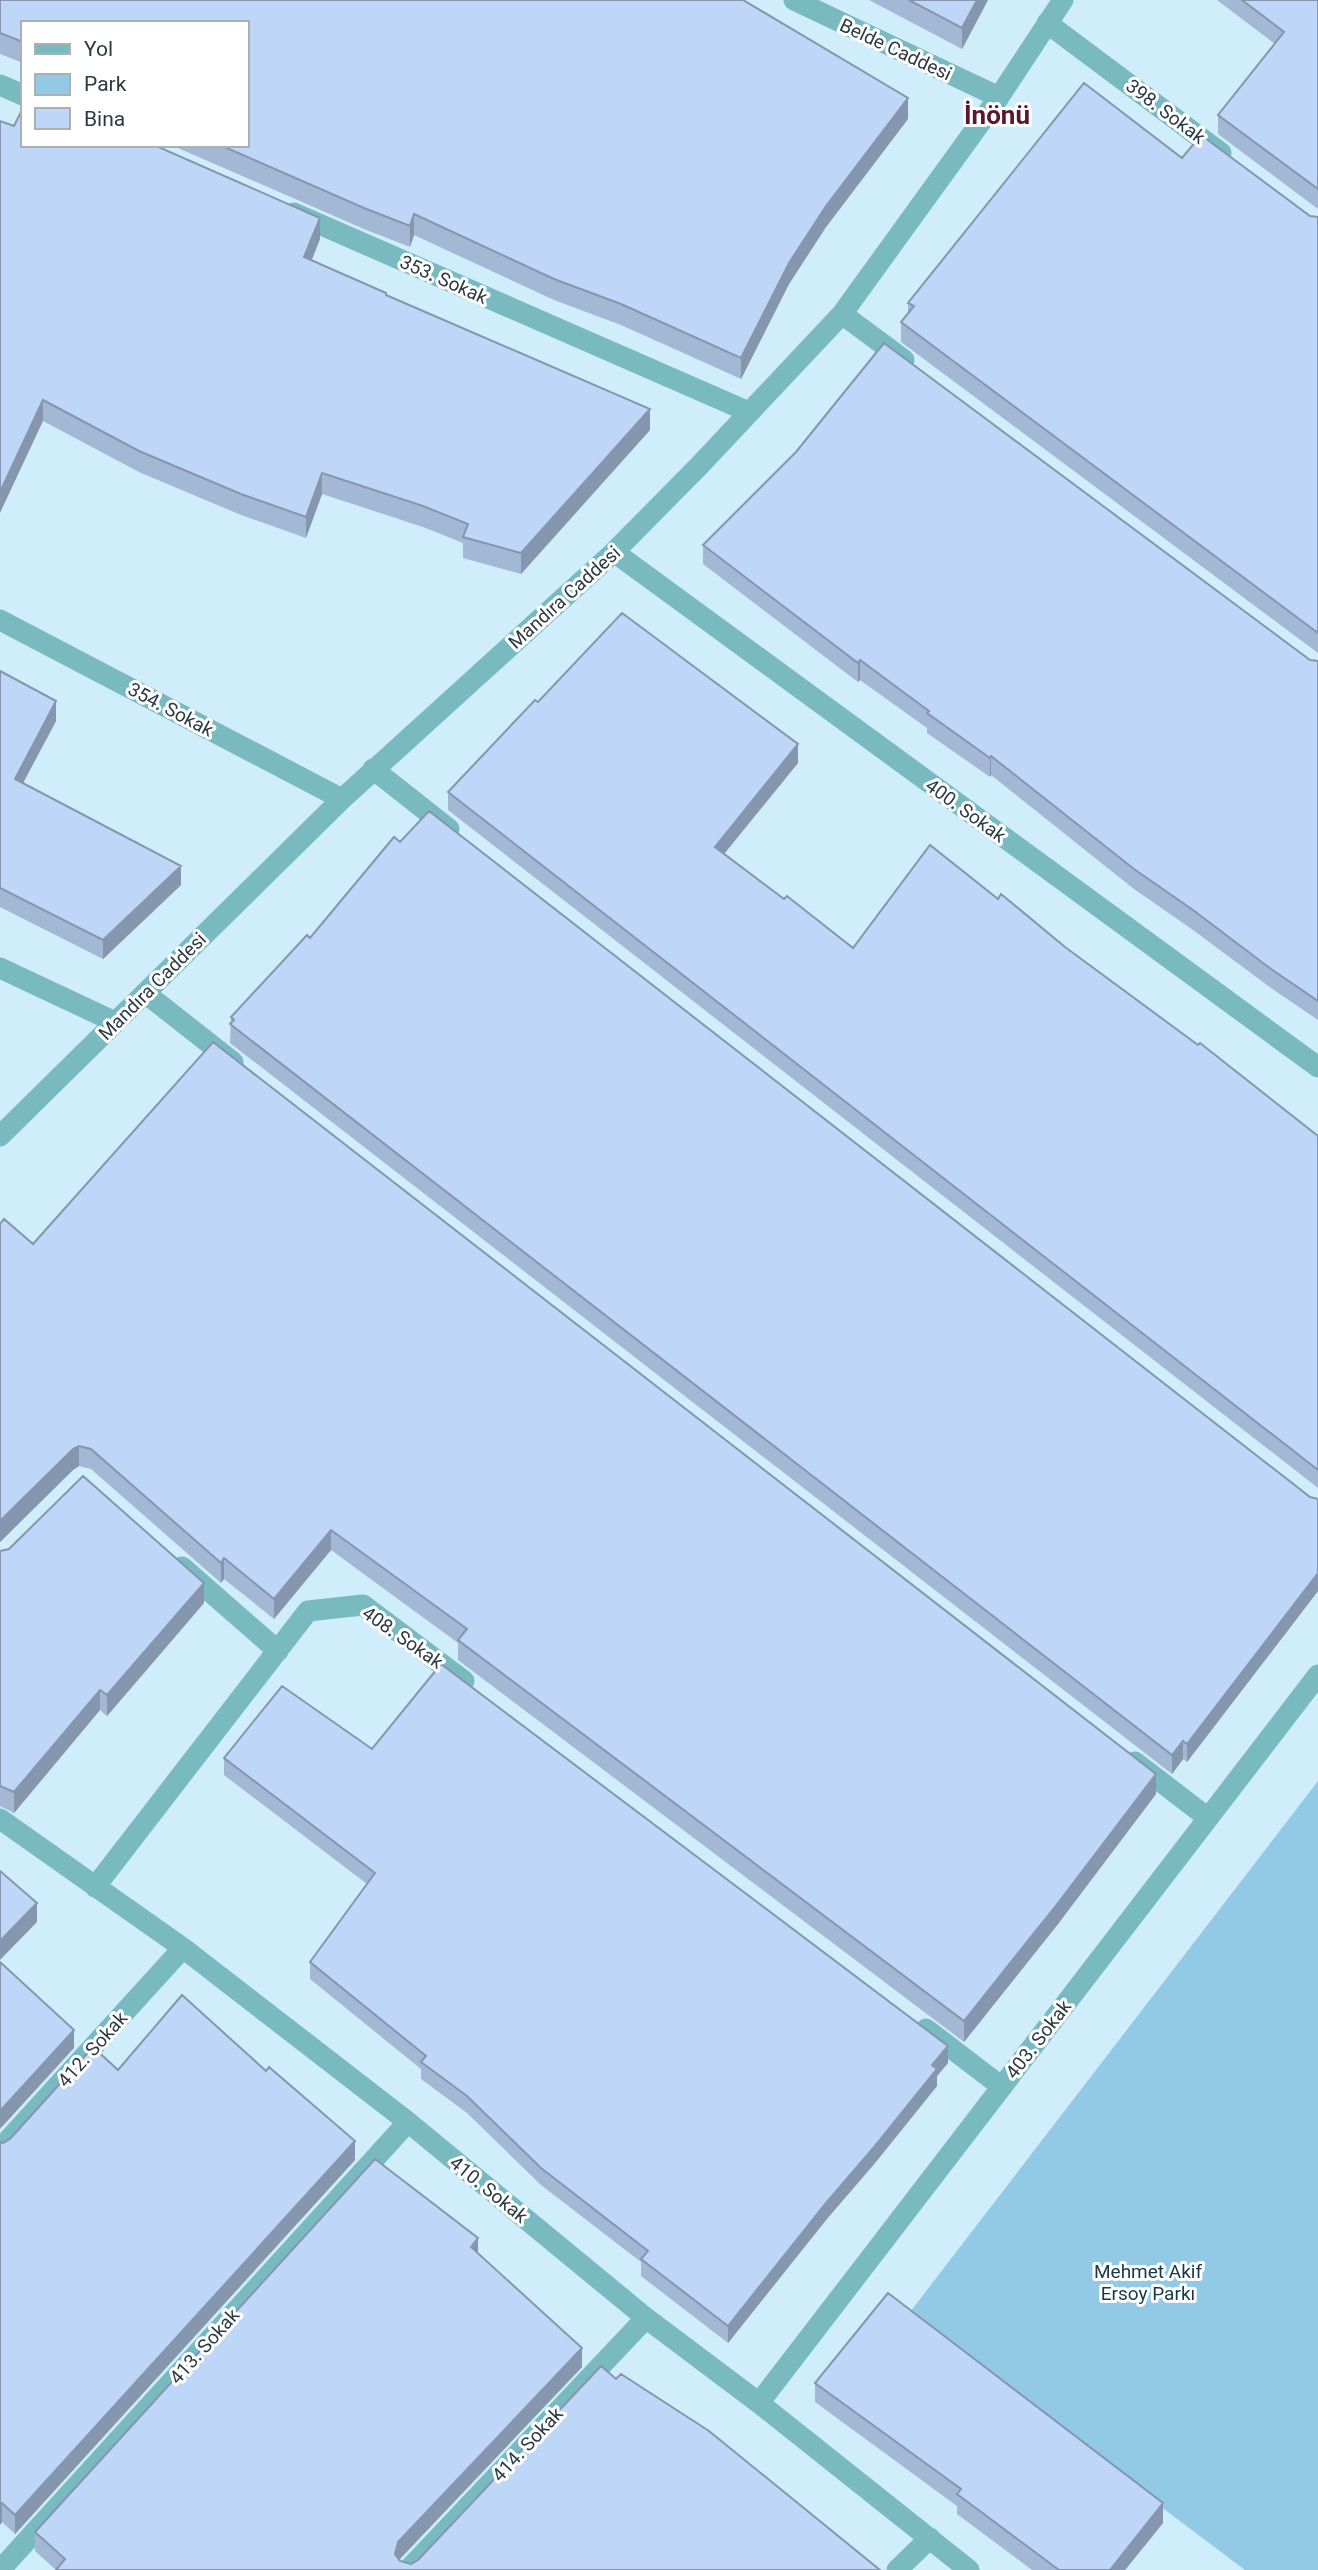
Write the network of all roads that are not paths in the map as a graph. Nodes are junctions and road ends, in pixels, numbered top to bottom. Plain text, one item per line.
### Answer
1 (794, 0) edge
2 (1063, 0) edge
3 (1047, 23) junction
4 (0, 85) edge
5 (21, 94) edge
6 (999, 97) junction
7 (1242, 169) edge
8 (278, 206) edge
9 (842, 314) junction
10 (919, 372) edge
11 (750, 412) junction
12 (614, 552) junction
13 (0, 620) edge
14 (373, 769) junction
15 (342, 799) junction
16 (461, 838) edge
17 (0, 968) edge
18 (145, 993) junction
19 (116, 1022) junction
20 (1318, 1067) edge
21 (254, 1078) edge
22 (0, 1136) edge
23 (164, 1552) edge
24 (278, 1651) junction
25 (1318, 1675) edge
26 (484, 1696) edge
27 (1120, 1750) edge
28 (1208, 1818) junction
29 (0, 1819) edge
30 (95, 1887) junction
31 (183, 1948) junction
32 (914, 2020) edge
33 (1002, 2087) junction
34 (408, 2122) junction
35 (0, 2150) edge
36 (646, 2318) junction
37 (759, 2403) junction
38 (930, 2538) junction
39 (0, 2570) edge
40 (408, 2570) edge
41 (897, 2570) edge
42 (969, 2570) edge

1 - 6 street, Belde Caddesi
2 - 3 street, Mandıra Caddesi
3 - 6 street, Mandıra Caddesi
3 - 7 street, 398. Sokak
4 - 5 street
6 - 9 street, Mandıra Caddesi
8 - 11 street, 353. Sokak
9 - 10 street
9 - 11 street, Mandıra Caddesi
11 - 12 street, Mandıra Caddesi
12 - 14 street, Mandıra Caddesi
12 - 20 street, 400. Sokak
13 - 15 street, 354. Sokak
14 - 15 street, Mandıra Caddesi
14 - 16 street
15 - 18 street, Mandıra Caddesi
17 - 19 street
18 - 19 street, Mandıra Caddesi
18 - 21 street
19 - 22 street, Mandıra Caddesi
23 - 24 street
24 - 26 street, 408. Sokak
24 - 30 street, 408. Sokak
25 - 28 street, 403. Sokak
27 - 28 street
28 - 33 street, 403. Sokak
29 - 30 street, 410. Sokak
30 - 31 street, 410. Sokak
31 - 34 street, 410. Sokak
31 - 35 street, 412. Sokak
32 - 33 street
33 - 37 street, 403. Sokak
34 - 36 street, 410. Sokak
34 - 39 street, 413. Sokak
36 - 37 street, 410. Sokak
36 - 40 street, 414. Sokak
37 - 38 street, 410. Sokak
38 - 41 street
38 - 42 street, 410. Sokak

